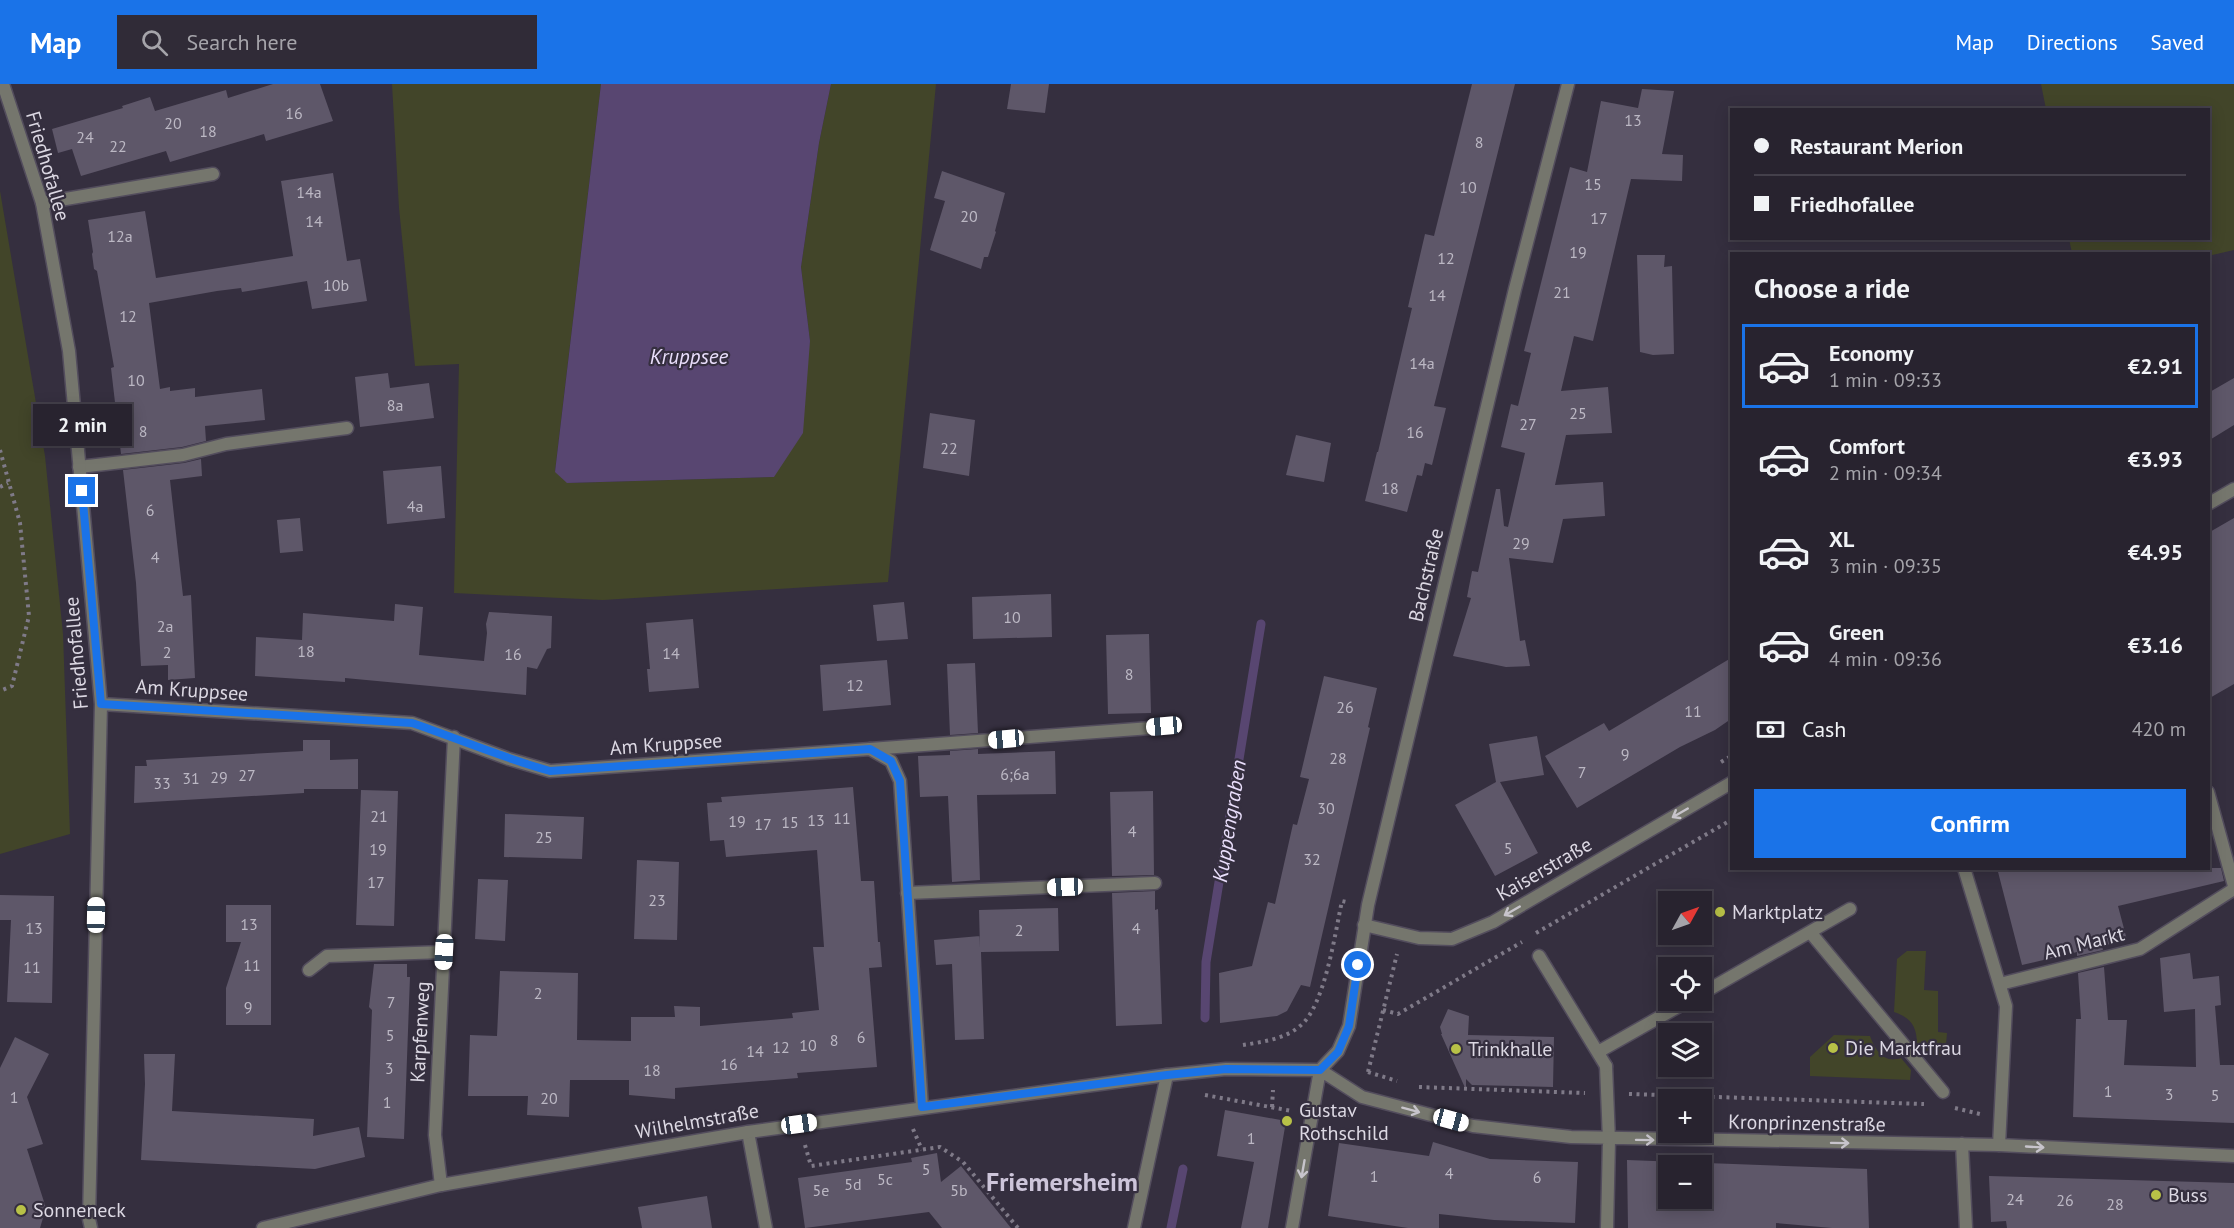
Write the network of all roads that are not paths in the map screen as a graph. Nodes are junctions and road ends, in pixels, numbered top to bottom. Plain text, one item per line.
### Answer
1 (3, 84) edge
2 (1568, 84) edge
3 (213, 174) dead end
4 (42, 202) junction
5 (347, 428) dead end
6 (80, 468) junction
7 (2234, 489) edge
8 (2210, 503) edge
9 (101, 704) junction
10 (1164, 726) dead end
11 (454, 737) junction
12 (870, 749) junction
13 (1730, 784) edge
14 (2210, 799) edge
15 (1965, 870) edge
16 (1155, 883) dead end
17 (2234, 887) edge
18 (907, 893) junction
19 (1850, 909) dead end
20 (1364, 925) junction
21 (1810, 932) junction
22 (444, 952) junction
23 (1539, 956) dead end
24 (309, 970) dead end
25 (2000, 984) junction
26 (1712, 988) edge
27 (1671, 1011) edge
28 (1598, 1052) junction
29 (1320, 1070) junction
30 (1167, 1075) junction
31 (1943, 1092) dead end
32 (922, 1107) junction
33 (748, 1132) junction
34 (1609, 1140) junction
35 (1962, 1144) junction
36 (1999, 1145) junction
37 (2234, 1156) edge
38 (441, 1185) junction
39 (91, 1228) edge
40 (263, 1228) edge
41 (766, 1228) edge
42 (1134, 1228) edge
43 (1293, 1228) edge
44 (1607, 1228) edge
45 (1966, 1228) edge

1 - 4 street, Friedhofallee
2 - 20 street, Bachstraße
3 - 4 street
4 - 6 street, Friedhofallee
5 - 6 street
6 - 9 street, Friedhofallee
7 - 8 street
9 - 11 street, Am Kruppsee
9 - 39 street, Friedhofallee
10 - 12 street, Am Kruppsee
11 - 12 street, Am Kruppsee
11 - 22 street, Karpfenweg
12 - 18 street
13 -> 20 street, Kaiserstraße
14 - 17 street
15 - 25 street
16 - 18 street
17 - 25 street, Am Markt
18 - 32 street
19 - 21 street
20 - 29 street, Bachstraße
21 - 26 street
21 - 31 street
22 - 24 street
22 - 38 street, Karpfenweg
23 - 28 street
25 - 36 street
27 - 28 street
28 - 34 street
29 - 30 street, Wilhelmstraße
29 -> 34 street, Kronprinzenstraße
29 -> 43 street
30 - 32 street, Wilhelmstraße
30 - 42 street
32 - 33 street, Wilhelmstraße
33 - 38 street, Wilhelmstraße
33 - 41 street
34 -> 35 street, Kronprinzenstraße
34 - 44 street
35 - 36 street, Kronprinzenstraße
35 - 45 street
36 -> 37 street, Kronprinzenstraße
38 - 40 street, Wilhelmstraße

